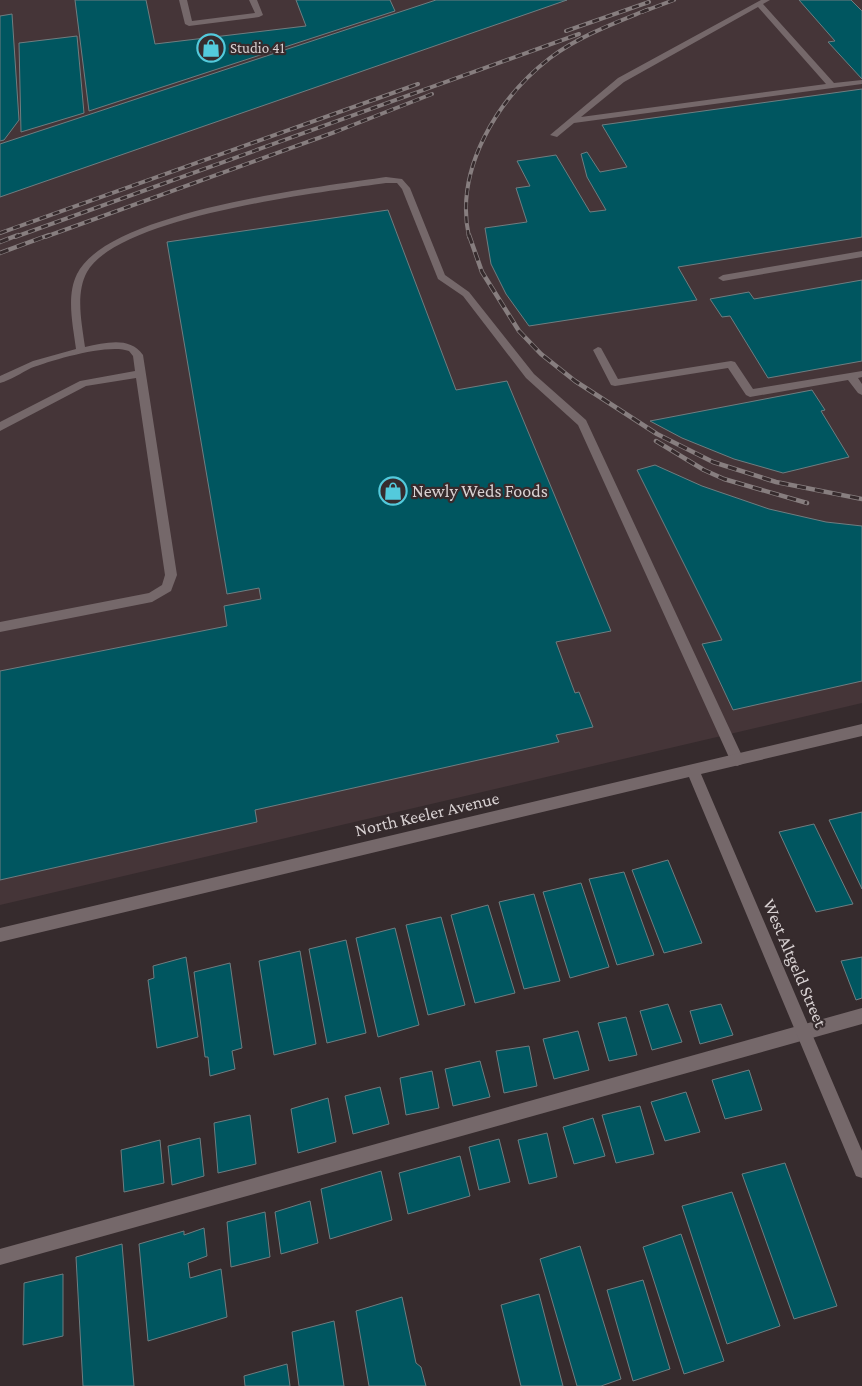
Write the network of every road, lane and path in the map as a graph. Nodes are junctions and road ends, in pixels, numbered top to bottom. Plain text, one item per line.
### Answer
1 (183, 0) edge
2 (253, 0) edge
3 (762, 2) edge
4 (862, 82) edge
5 (832, 86) junction
6 (570, 121) junction
7 (554, 135) dead end
8 (862, 254) edge
9 (723, 278) dead end
10 (598, 350) dead end
11 (81, 352) junction
12 (141, 374) junction
13 (862, 374) edge
14 (851, 376) junction
15 (0, 380) edge
16 (862, 392) edge
17 (0, 427) edge
18 (0, 627) edge
19 (862, 730) edge
20 (737, 760) junction
21 (693, 770) junction
22 (0, 935) edge
23 (862, 1016) edge
24 (804, 1032) junction
25 (862, 1170) edge
26 (0, 1257) edge

1 - 2 street
3 - 5 street
3 - 6 street
4 - 5 street
5 - 6 street
6 - 7 street
8 - 9 street
10 - 14 street
11 - 12 street
11 - 15 street
11 - 20 street
12 - 17 street
12 - 18 street
13 - 14 street
14 - 16 street
19 - 20 street, North Keeler Avenue
20 - 21 street, North Keeler Avenue
21 - 22 street, North Keeler Avenue
21 - 24 street, West Altgeld Street
23 - 24 street
24 - 25 street, West Altgeld Street
24 - 26 street

